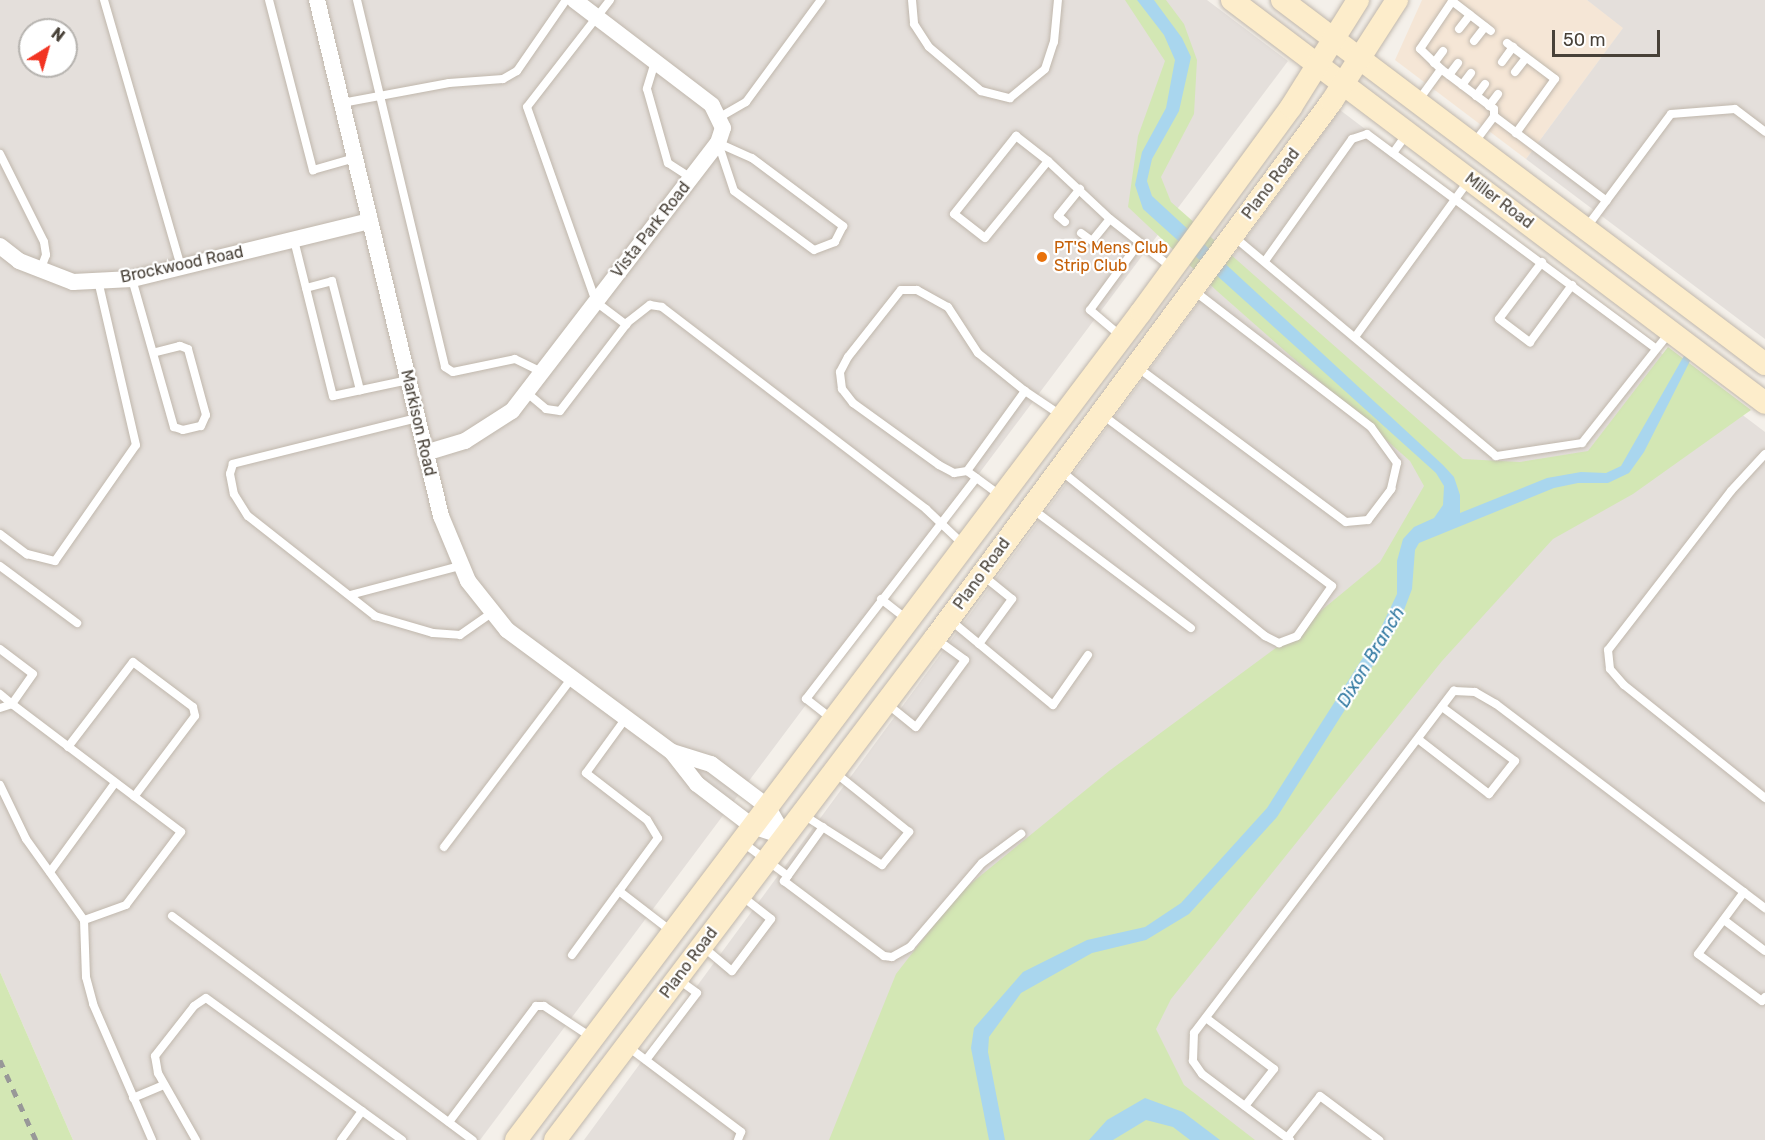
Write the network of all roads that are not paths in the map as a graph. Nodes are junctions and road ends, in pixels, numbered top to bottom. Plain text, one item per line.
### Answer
1 (104, 0) edge
2 (269, 0) edge
3 (317, 0) edge
4 (357, 0) edge
5 (566, 0) edge
6 (574, 0) edge
7 (610, 0) edge
8 (821, 0) edge
9 (912, 0) edge
10 (1058, 0) edge
11 (1232, 0) edge
12 (1282, 0) edge
13 (1358, 0) edge
14 (1397, 0) edge
15 (1453, 1) edge
16 (1470, 15) junction
17 (597, 17) junction
18 (1459, 29) dead end
19 (1334, 39) junction
20 (1474, 41) dead end
21 (1443, 51) dead end
22 (1526, 57) junction
23 (1362, 60) junction
24 (655, 62) junction
25 (1502, 62) dead end
26 (1434, 63) junction
27 (1458, 63) dead end
28 (1317, 65) junction
29 (1445, 72) junction
30 (1515, 72) dead end
31 (1471, 73) dead end
32 (1485, 84) dead end
33 (1344, 85) junction
34 (1462, 85) junction
35 (1498, 94) dead end
36 (382, 95) junction
37 (1476, 96) junction
38 (1418, 102) junction
39 (342, 103) junction
40 (1489, 106) junction
41 (1494, 116) junction
42 (720, 117) junction
43 (1765, 132) edge
44 (1516, 133) junction
45 (1407, 134) junction
46 (718, 143) junction
47 (1474, 144) junction
48 (1393, 153) junction
49 (0, 154) edge
50 (355, 158) junction
51 (1048, 161) junction
52 (691, 178) junction
53 (1462, 188) junction
54 (1080, 189) junction
55 (1607, 201) junction
56 (1110, 219) junction
57 (370, 221) junction
58 (1065, 222) dead end
59 (1586, 228) junction
60 (1081, 233) dead end
61 (1232, 236) junction
62 (294, 240) junction
63 (1139, 243) junction
64 (0, 246) edge
65 (1569, 253) junction
66 (1179, 260) junction
67 (1265, 261) junction
68 (1542, 262) junction
69 (181, 267) junction
70 (40, 271) junction
71 (1556, 272) junction
72 (132, 279) junction
73 (98, 281) junction
74 (1572, 285) junction
75 (306, 288) junction
76 (1192, 289) junction
77 (596, 302) junction
78 (626, 325) junction
79 (1122, 337) junction
80 (1355, 337) junction
81 (1663, 340) junction
82 (156, 352) junction
83 (1765, 364) edge
84 (1136, 366) junction
85 (542, 372) junction
86 (408, 380) junction
87 (360, 390) junction
88 (1025, 391) junction
89 (526, 392) junction
90 (1765, 403) edge
91 (1101, 414) junction
92 (1062, 416) junction
93 (417, 418) junction
94 (425, 453) junction
95 (1764, 457) edge
96 (1060, 469) junction
97 (967, 471) junction
98 (976, 478) junction
99 (1001, 496) junction
100 (1031, 508) junction
101 (938, 524) junction
102 (0, 534) edge
103 (964, 545) junction
104 (0, 566) edge
105 (460, 566) junction
106 (985, 570) junction
107 (350, 595) junction
108 (881, 599) junction
109 (491, 613) junction
110 (949, 619) junction
111 (908, 620) junction
112 (77, 623) dead end
113 (1191, 628) dead end
114 (935, 638) junction
115 (979, 644) junction
116 (0, 649) edge
117 (1088, 655) dead end
118 (572, 678) junction
119 (0, 694) edge
120 (886, 703) junction
121 (12, 704) junction
122 (1442, 707) junction
123 (0, 708) edge
124 (626, 718) junction
125 (833, 719) junction
126 (1418, 739) junction
127 (68, 747) junction
128 (672, 752) junction
129 (834, 772) junction
130 (115, 783) junction
131 (0, 785) edge
132 (134, 797) junction
133 (1765, 798) edge
134 (767, 806) junction
135 (802, 814) junction
136 (823, 827) junction
137 (746, 833) junction
138 (1021, 834) dead end
139 (785, 837) junction
140 (444, 847) dead end
141 (767, 861) junction
142 (50, 872) junction
143 (788, 876) junction
144 (619, 891) junction
145 (1744, 892) junction
146 (741, 895) junction
147 (1765, 908) edge
148 (172, 916) dead end
149 (84, 920) junction
150 (1724, 920) junction
151 (672, 932) junction
152 (702, 946) junction
153 (1765, 951) edge
154 (572, 955) dead end
155 (677, 978) junction
156 (1765, 997) edge
157 (1206, 1018) junction
158 (593, 1038) junction
159 (626, 1046) junction
160 (646, 1060) junction
161 (164, 1084) junction
162 (133, 1098) junction
163 (1245, 1106) junction
164 (362, 1111) junction
165 (449, 1122) junction
166 (1289, 1139) edge
167 (152, 1140) edge
168 (196, 1140) edge
169 (341, 1140) edge
170 (402, 1140) edge
171 (473, 1140) edge
172 (516, 1140) edge
173 (555, 1140) edge
174 (738, 1140) edge
175 (1379, 1140) edge

1 - 69 lane
2 - 50 lane
3 - 39 street, Markison Road
4 - 36 lane
5 - 36 lane
6 - 17 street
7 - 17 lane
8 - 42 lane
9 - 10 lane
11 - 28 main road, Miller Road
12 - 19 main road, Miller Road
13 - 19 main road, Plano Road
14 - 23 main road, Plano Road
15 - 16 lane
15 - 26 lane
16 - 18 lane
16 - 20 lane
17 - 24 street
17 - 77 lane
19 - 23 main road, Miller Road
19 - 28 main road, Plano Road
21 - 26 lane
22 - 25 lane
22 - 30 lane
22 - 44 lane
23 - 33 main road, Plano Road
23 - 38 main road, Miller Road
24 - 42 street
24 - 52 lane
26 - 29 lane
27 - 29 lane
28 - 33 main road, Miller Road
28 - 66 main road, Plano Road
29 - 34 lane
29 - 38 lane
31 - 34 lane
32 - 37 lane
33 - 45 main road, Miller Road
33 - 61 main road, Plano Road
34 - 37 lane
35 - 40 lane
36 - 39 lane
36 - 85 lane
37 - 40 lane
38 - 47 main road, Miller Road
39 - 50 street, Markison Road
40 - 41 lane
41 - 44 lane
41 - 47 lane
42 - 46 street
43 - 55 lane
44 - 55 lane
45 - 48 lane
45 - 53 main road, Miller Road
46 - 46 lane
46 - 52 street, Vista Park Road
47 - 59 main road, Miller Road
48 - 53 lane
48 - 67 lane
49 - 70 lane
50 - 57 street, Markison Road
51 - 51 lane
51 - 54 lane
52 - 77 street, Vista Park Road
53 - 65 main road, Miller Road
53 - 68 lane
53 - 80 lane
54 - 56 lane
54 - 58 lane
55 - 59 lane
56 - 60 lane
56 - 63 lane
57 - 62 street, Brockwood Road
57 - 86 street, Markison Road
59 - 65 main road
59 - 83 main road, Miller Road
61 - 67 lane
61 - 76 main road, Plano Road
62 - 69 street, Brockwood Road
62 - 75 lane
63 - 66 lane
63 - 79 lane
64 - 70 street, Brockwood Road
65 - 71 lane
65 - 81 main road, Miller Road
66 - 79 main road, Plano Road
67 - 80 lane
68 - 71 lane
68 - 74 lane
69 - 72 street, Brockwood Road
70 - 73 street, Brockwood Road
71 - 74 lane
72 - 73 street, Brockwood Road
72 - 82 lane
73 - 102 lane
74 - 81 lane
75 - 87 lane
75 - 87 lane
76 - 84 main road, Plano Road
76 - 84 lane
77 - 78 lane
77 - 85 street, Vista Park Road
78 - 89 lane
78 - 101 lane
79 - 84 main road
79 - 92 main road, Plano Road
80 - 81 lane
81 - 90 main road, Miller Road
82 - 82 lane
84 - 91 main road, Plano Road
85 - 89 street, Vista Park Road
86 - 87 lane
86 - 93 street, Markison Road
88 - 92 lane
88 - 97 lane
88 - 97 lane
89 - 94 street, Vista Park Road
91 - 96 main road, Plano Road
91 - 96 lane
92 - 99 main road, Plano Road
93 - 94 street, Markison Road
93 - 107 lane
94 - 105 street, Markison Road
95 - 133 lane
96 - 100 main road, Plano Road
97 - 98 lane
98 - 99 lane
98 - 101 lane
99 - 103 main road, Plano Road
100 - 106 main road, Plano Road
100 - 113 lane
101 - 103 lane
101 - 108 lane
103 - 106 main road
103 - 111 main road, Plano Road
104 - 112 lane
105 - 107 lane
105 - 109 street, Markison Road
106 - 110 main road, Plano Road
106 - 115 lane
107 - 109 lane
108 - 111 lane
108 - 125 lane
109 - 118 street, Markison Road
110 - 114 main road, Plano Road
110 - 115 lane
111 - 125 main road, Plano Road
114 - 120 main road, Plano Road
114 - 120 lane
115 - 117 lane
116 - 121 lane
118 - 124 street, Markison Road
118 - 140 lane
119 - 121 lane
120 - 129 main road, Plano Road
121 - 123 lane
121 - 127 lane
122 - 126 lane
122 - 126 lane
122 - 145 lane
124 - 128 street, Markison Road
124 - 144 lane
125 - 134 main road, Plano Road
126 - 157 lane
127 - 130 lane
127 - 132 lane
128 - 134 street, Markison Road
128 - 137 street, Markison Road
129 - 135 main road, Plano Road
129 - 136 lane
130 - 132 lane
130 - 142 lane
131 - 142 lane
132 - 149 lane
134 - 137 main road, Plano Road
134 - 139 street, Markison Road
135 - 136 lane
135 - 139 main road, Plano Road
136 - 143 lane
137 - 139 street, Markison Road
137 - 141 lane
137 - 151 main road, Plano Road
138 - 143 lane
139 - 141 main road, Plano Road
141 - 143 lane
141 - 146 main road, Plano Road
142 - 149 lane
144 - 151 lane
144 - 154 lane
145 - 147 lane
145 - 150 lane
146 - 152 main road, Plano Road
146 - 152 lane
148 - 165 lane
149 - 162 lane
150 - 153 lane
150 - 156 lane
151 - 158 main road, Plano Road
152 - 155 main road, Plano Road
155 - 159 main road, Plano Road
155 - 160 lane
157 - 163 lane
157 - 163 lane
158 - 165 lane
158 - 172 main road, Plano Road
159 - 160 lane
159 - 173 main road, Plano Road
160 - 174 lane
161 - 162 lane
161 - 164 lane
161 - 168 lane
162 - 167 lane
163 - 166 lane
164 - 169 lane
164 - 170 lane
165 - 171 lane
166 - 175 lane

